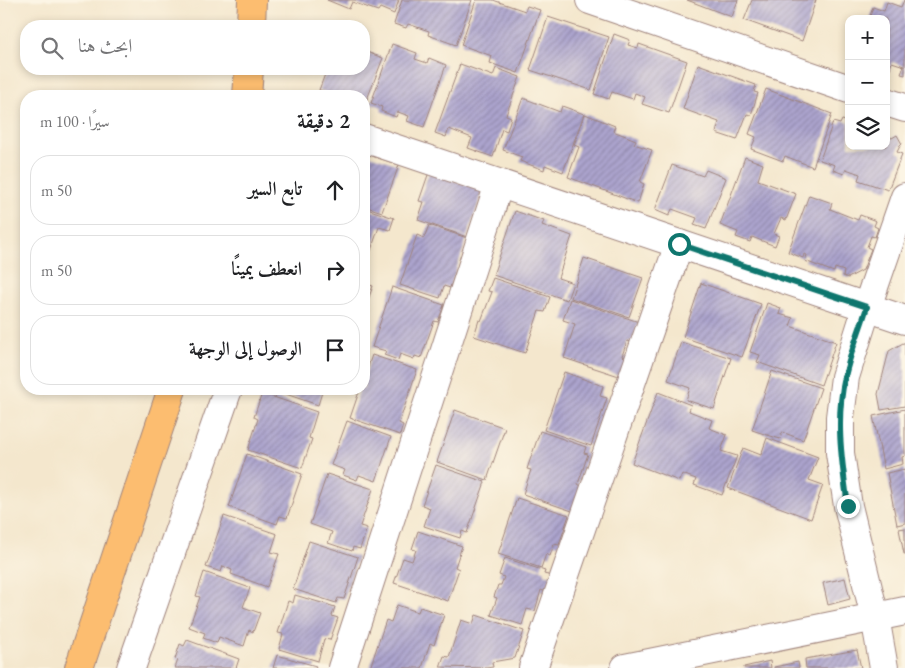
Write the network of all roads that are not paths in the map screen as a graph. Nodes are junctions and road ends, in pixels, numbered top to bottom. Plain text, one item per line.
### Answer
1 (252, 0) edge
2 (590, 0) edge
3 (251, 20) edge
4 (249, 75) edge
5 (845, 88) edge
6 (247, 90) edge
7 (890, 103) edge
8 (905, 108) edge
9 (370, 140) edge
10 (499, 184) junction
11 (905, 197) edge
12 (679, 244) junction
13 (867, 307) junction
14 (905, 320) edge
15 (170, 395) edge
16 (226, 395) edge
17 (905, 611) edge
18 (875, 617) junction
19 (79, 668) edge
20 (131, 668) edge
21 (342, 668) edge
22 (534, 668) edge
23 (625, 668) edge
24 (884, 668) edge

1 - 3 main road
2 - 5 street
4 - 6 main road
7 - 8 street
9 - 10 street
10 - 12 street
10 - 21 street
11 - 13 street
12 - 13 street
12 - 22 street
13 - 14 street
13 - 18 street
15 - 19 main road
16 - 20 street
17 - 18 street
18 - 23 street
18 - 24 street

